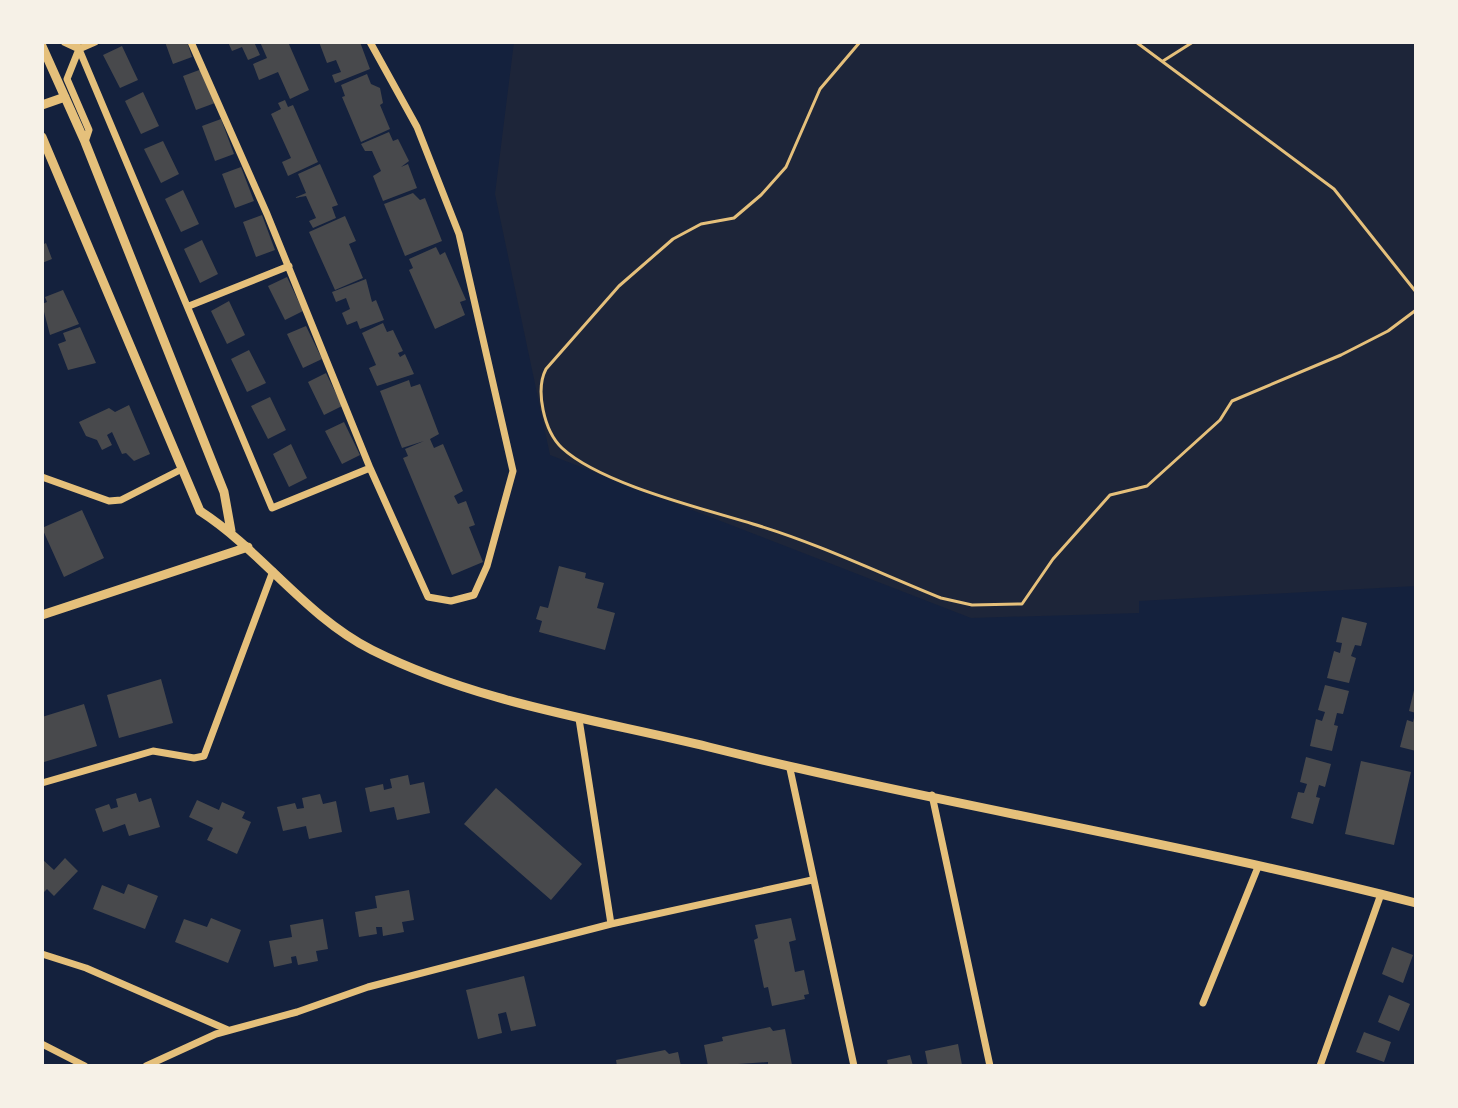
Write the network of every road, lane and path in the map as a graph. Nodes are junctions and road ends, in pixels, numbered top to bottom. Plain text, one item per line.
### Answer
1 (64, 42) edge
2 (95, 42) edge
3 (191, 42) edge
4 (370, 42) edge
5 (860, 42) edge
6 (1136, 42) edge
7 (1193, 42) edge
8 (77, 45) edge
9 (42, 46) edge
10 (1163, 61) junction
11 (65, 97) junction
12 (42, 105) edge
13 (42, 137) edge
14 (85, 142) junction
15 (289, 266) junction
16 (1416, 292) edge
17 (189, 306) junction
18 (1416, 310) edge
19 (370, 468) junction
20 (180, 470) junction
21 (42, 477) edge
22 (231, 531) junction
23 (248, 547) junction
24 (273, 571) junction
25 (42, 615) edge
26 (579, 719) junction
27 (790, 769) junction
28 (42, 783) edge
29 (932, 795) junction
30 (1258, 867) junction
31 (812, 880) junction
32 (1381, 894) junction
33 (1416, 903) edge
34 (611, 924) junction
35 (42, 954) edge
36 (1203, 1003) dead end
37 (228, 1030) junction
38 (42, 1044) edge
39 (85, 1066) edge
40 (146, 1066) edge
41 (854, 1066) edge
42 (990, 1066) edge
43 (1320, 1066) edge

1 - 8 street
2 - 8 street
3 - 15 street
4 - 19 street
5 - 18 path
6 - 10 path
7 - 10 path
8 - 14 street
8 - 17 street
9 - 11 street
10 - 16 path
11 - 12 street
11 - 14 street
13 - 20 street
14 - 22 street
15 - 17 street
15 - 19 street
17 - 19 street
20 - 21 street
20 - 22 street
22 - 23 street
23 - 24 street
23 - 25 street
24 - 26 street
24 - 28 street
26 - 27 street
26 - 34 street
27 - 29 street
27 - 31 street
29 - 30 street
29 - 42 street
30 - 32 street
30 - 36 street
31 - 34 street
31 - 41 street
32 - 33 street
32 - 43 street
34 - 37 street
35 - 37 street
37 - 40 street
38 - 39 street

